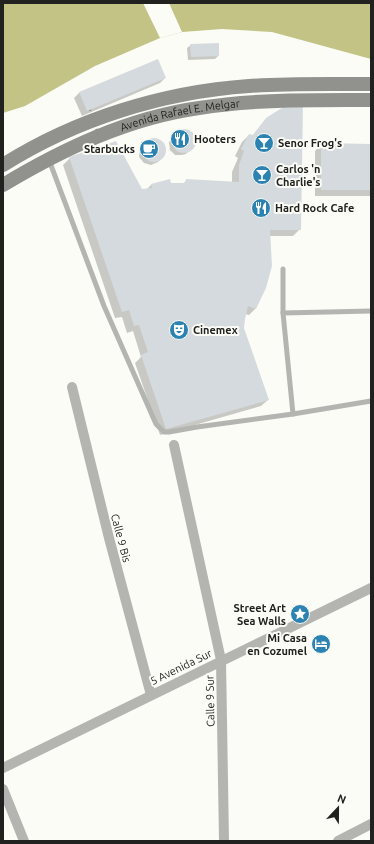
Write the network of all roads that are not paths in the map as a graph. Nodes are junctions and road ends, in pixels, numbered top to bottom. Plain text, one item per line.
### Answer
1 (371, 84) edge
2 (371, 100) edge
3 (48, 159) junction
4 (3, 165) edge
5 (3, 185) edge
6 (283, 269) dead end
7 (371, 311) edge
8 (283, 313) junction
9 (72, 387) dead end
10 (371, 401) edge
11 (293, 414) junction
12 (174, 445) dead end
13 (371, 588) edge
14 (222, 660) junction
15 (151, 695) junction
16 (3, 768) edge
17 (3, 789) edge
18 (371, 824) edge
19 (24, 841) edge
20 (224, 841) edge
21 (338, 841) edge

1 - 4 main road, Avenida Rafael E. Melgar
2 - 3 main road, Avenida Rafael E. Melgar
3 - 5 main road, Avenida Rafael E. Melgar
3 - 11 lane
6 - 8 lane
7 - 8 lane
8 - 11 lane
9 - 15 street, Calle 9 Bis
10 - 11 lane
12 - 14 street, Calle 9 Sur
13 - 14 street, 5 Avenida Sur
14 - 15 street, 5 Avenida Sur
14 - 20 street, Calle 9 Sur
15 - 16 street, 5 Avenida Sur
17 - 19 street
18 - 21 street

